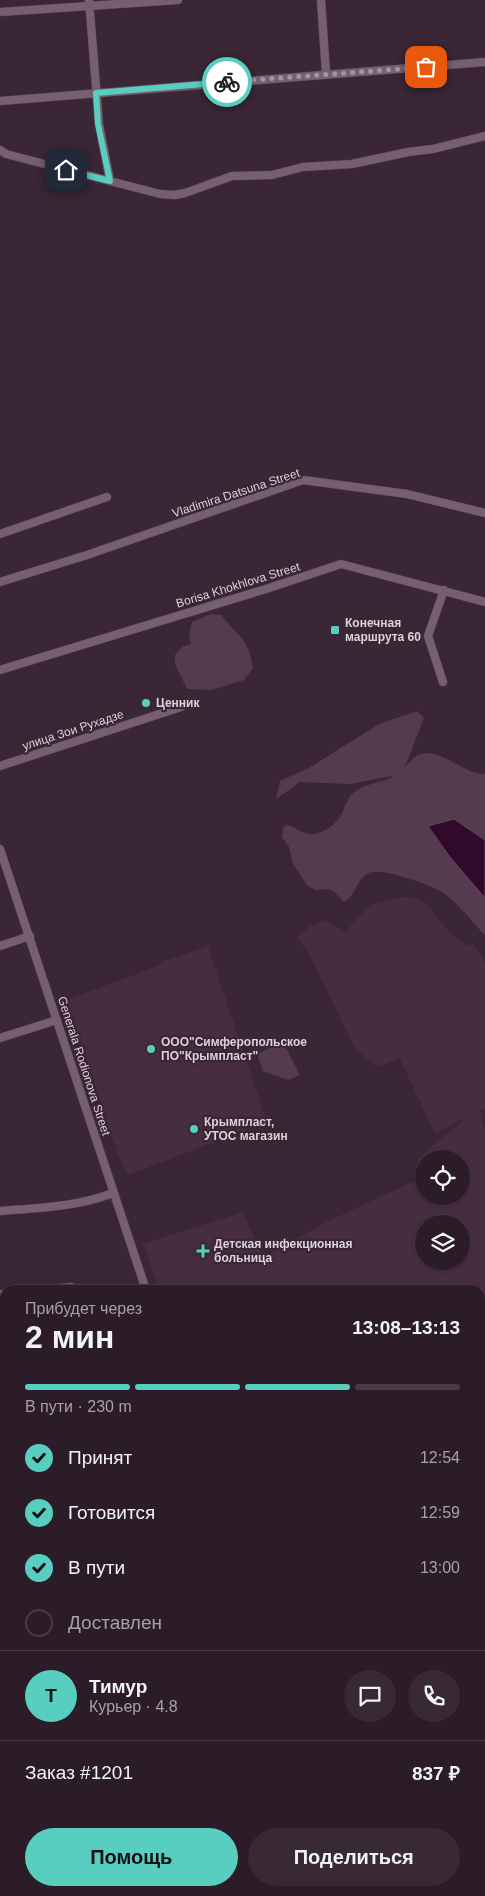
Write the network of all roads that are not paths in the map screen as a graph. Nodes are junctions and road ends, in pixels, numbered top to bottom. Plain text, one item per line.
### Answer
1 (178, 0) edge
2 (321, 0) edge
3 (89, 3) edge
4 (0, 12) edge
5 (485, 62) edge
6 (326, 74) junction
7 (96, 93) junction
8 (0, 101) edge
9 (485, 136) edge
10 (0, 150) edge
11 (110, 181) junction
12 (107, 497) dead end
13 (485, 513) edge
14 (0, 534) edge
15 (0, 582) edge
16 (444, 590) junction
17 (485, 602) edge
18 (0, 670) edge
19 (444, 682) dead end
20 (181, 707) dead end
21 (0, 766) edge
22 (0, 849) edge
23 (2, 858) edge
24 (30, 936) junction
25 (0, 946) edge
26 (57, 1020) junction
27 (0, 1038) edge
28 (113, 1193) junction
29 (0, 1211) edge
30 (144, 1285) edge

1 - 3 street
2 - 6 street
3 - 4 street
3 - 7 street
5 - 6 street
6 - 7 street
7 - 8 street
7 - 11 street
9 - 11 street
10 - 11 street
12 - 14 street
13 - 15 street, Vladimira Datsuna Street
16 - 17 street, Borisa Khokhlova Street
16 - 18 street, Borisa Khokhlova Street
16 - 19 street
20 - 21 street, улица Зои Рухадзе
22 - 23 street, Generala Rodionova Street
23 - 24 street, Generala Rodionova Street
24 - 25 street
24 - 26 street, Generala Rodionova Street
26 - 27 street
26 - 28 street, Generala Rodionova Street
28 - 29 street
28 - 30 street, Generala Rodionova Street

